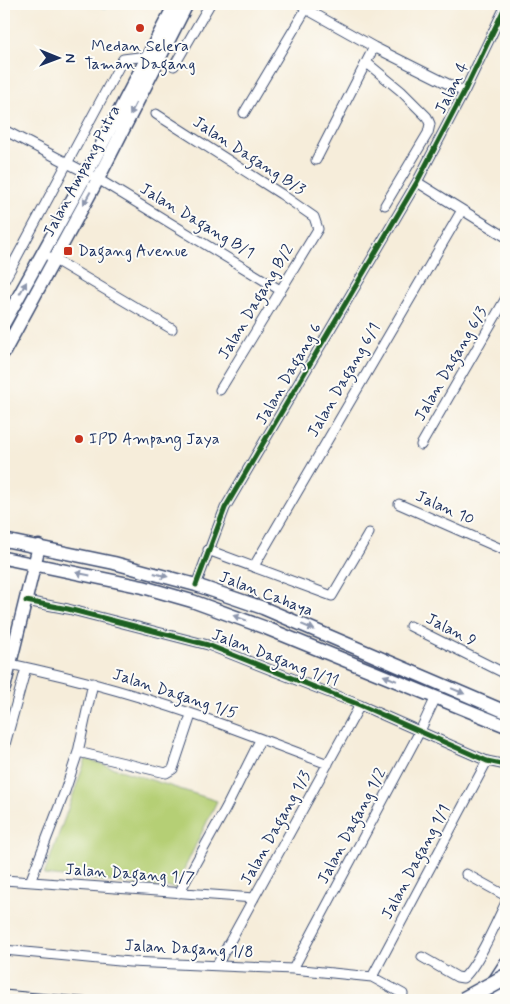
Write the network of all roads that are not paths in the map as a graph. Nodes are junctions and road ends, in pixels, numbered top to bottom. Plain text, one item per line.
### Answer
1 (175, 4) edge
2 (187, 4) edge
3 (210, 4) edge
4 (506, 5) edge
5 (303, 6) edge
6 (374, 47) junction
7 (151, 63) junction
8 (367, 63) junction
9 (174, 66) dead end
10 (464, 92) junction
11 (244, 113) dead end
12 (156, 114) dead end
13 (4, 130) edge
14 (316, 160) dead end
15 (68, 163) junction
16 (92, 176) junction
17 (416, 182) junction
18 (385, 206) dead end
19 (462, 210) junction
20 (318, 230) joint
21 (506, 237) edge
22 (48, 256) junction
23 (4, 281) edge
24 (280, 290) junction
25 (506, 298) edge
26 (4, 323) edge
27 (172, 329) dead end
28 (6, 344) edge
29 (220, 390) dead end
30 (421, 445) dead end
31 (399, 504) dead end
32 (369, 534) dead end
33 (4, 540) edge
34 (39, 546) junction
35 (208, 550) junction
36 (506, 552) edge
37 (4, 558) edge
38 (35, 564) junction
39 (254, 566) junction
40 (196, 584) junction
41 (26, 601) junction
42 (410, 626) dead end
43 (10, 664) junction
44 (26, 668) junction
45 (506, 674) edge
46 (92, 683) junction
47 (4, 688) edge
48 (436, 697) junction
49 (360, 705) junction
50 (506, 712) edge
51 (191, 715) junction
52 (506, 726) edge
53 (420, 731) junction
54 (260, 740) junction
55 (4, 748) edge
56 (78, 752) junction
57 (487, 761) junction
58 (328, 764) junction
59 (506, 765) edge
60 (466, 874) dead end
61 (4, 880) edge
62 (30, 882) junction
63 (179, 893) junction
64 (506, 896) edge
65 (254, 898) junction
66 (506, 902) edge
67 (4, 950) edge
68 (422, 958) dead end
69 (506, 963) edge
70 (218, 966) junction
71 (294, 970) junction
72 (372, 977) junction
73 (506, 977) edge
74 (506, 982) edge
75 (403, 994) dead end
76 (464, 1000) edge
77 (482, 1000) edge
78 (495, 1000) edge

1 - 7 main road, Jalan Ampang Putra
2 - 7 main road, Jalan Ampang Putra
3 - 9 street
4 - 10 street, Jalan 4
5 - 6 street
5 - 11 street
6 - 8 street
6 - 10 street
7 - 15 street
7 - 16 main road, Jalan Ampang Putra
8 - 14 street
8 - 18 street
10 - 17 street, Jalan 4
12 - 20 street, Jalan Dagang B/3
13 - 15 street, Jalan Dagang B/1
15 - 16 street, Jalan Dagang B/1
15 - 23 street
16 - 22 main road, Jalan Ampang Putra
16 - 24 street, Jalan Dagang B/1
17 - 19 street
17 - 35 street, Jalan Dagang 6
19 - 21 street
19 - 39 street, Jalan Dagang 6/1
20 - 24 street, Jalan Dagang B/2
26 -> 22 main road, Jalan Ampang Putra
22 - 27 street
22 - 28 main road, Jalan Ampang Putra
24 - 29 street, Jalan Dagang B/2
25 - 30 street, Jalan Dagang 6/3
31 - 36 street, Jalan 10
32 - 39 street
33 - 34 main road, Jalan Cahaya
34 - 38 main road
34 -> 40 main road, Jalan Cahaya
35 - 39 street
35 - 40 street, Jalan Dagang 6
37 - 38 main road, Jalan Cahaya
38 - 41 main road
48 -> 38 main road, Jalan Cahaya
40 -> 50 main road, Jalan Cahaya
41 - 43 main road
41 - 49 street, Jalan Dagang 1/11
42 - 45 street, Jalan 9
43 - 44 street, Jalan Dagang 1/5
43 - 47 main road
44 - 46 street, Jalan Dagang 1/5
44 - 55 street
46 - 51 street, Jalan Dagang 1/5
46 - 56 street
48 - 52 main road, Jalan Cahaya
48 - 53 street, Jalan Dagang 1/2
49 - 53 street, Jalan Dagang 1/11
49 - 58 street, Jalan Dagang 1/3
51 - 54 street, Jalan Dagang 1/5
51 - 56 street
53 - 57 street, Jalan Dagang 1/11
53 - 71 street, Jalan Dagang 1/2
54 - 58 street, Jalan Dagang 1/5
54 - 63 street
56 - 62 street
57 - 59 street, Jalan Dagang 1/11
57 - 72 street, Jalan Dagang 1/1
58 - 65 street, Jalan Dagang 1/3
60 - 64 street
61 - 62 street, Jalan Dagang 1/7
62 - 63 street, Jalan Dagang 1/7
63 - 65 street, Jalan Dagang 1/7
65 - 70 street, Jalan Dagang 1/3
66 - 68 street
67 - 70 street, Jalan Dagang 1/8
69 - 77 main road
70 - 71 street, Jalan Dagang 1/8
71 - 72 street, Jalan Dagang 1/8
72 - 75 street
73 - 76 highway, bridge
74 - 78 main road

